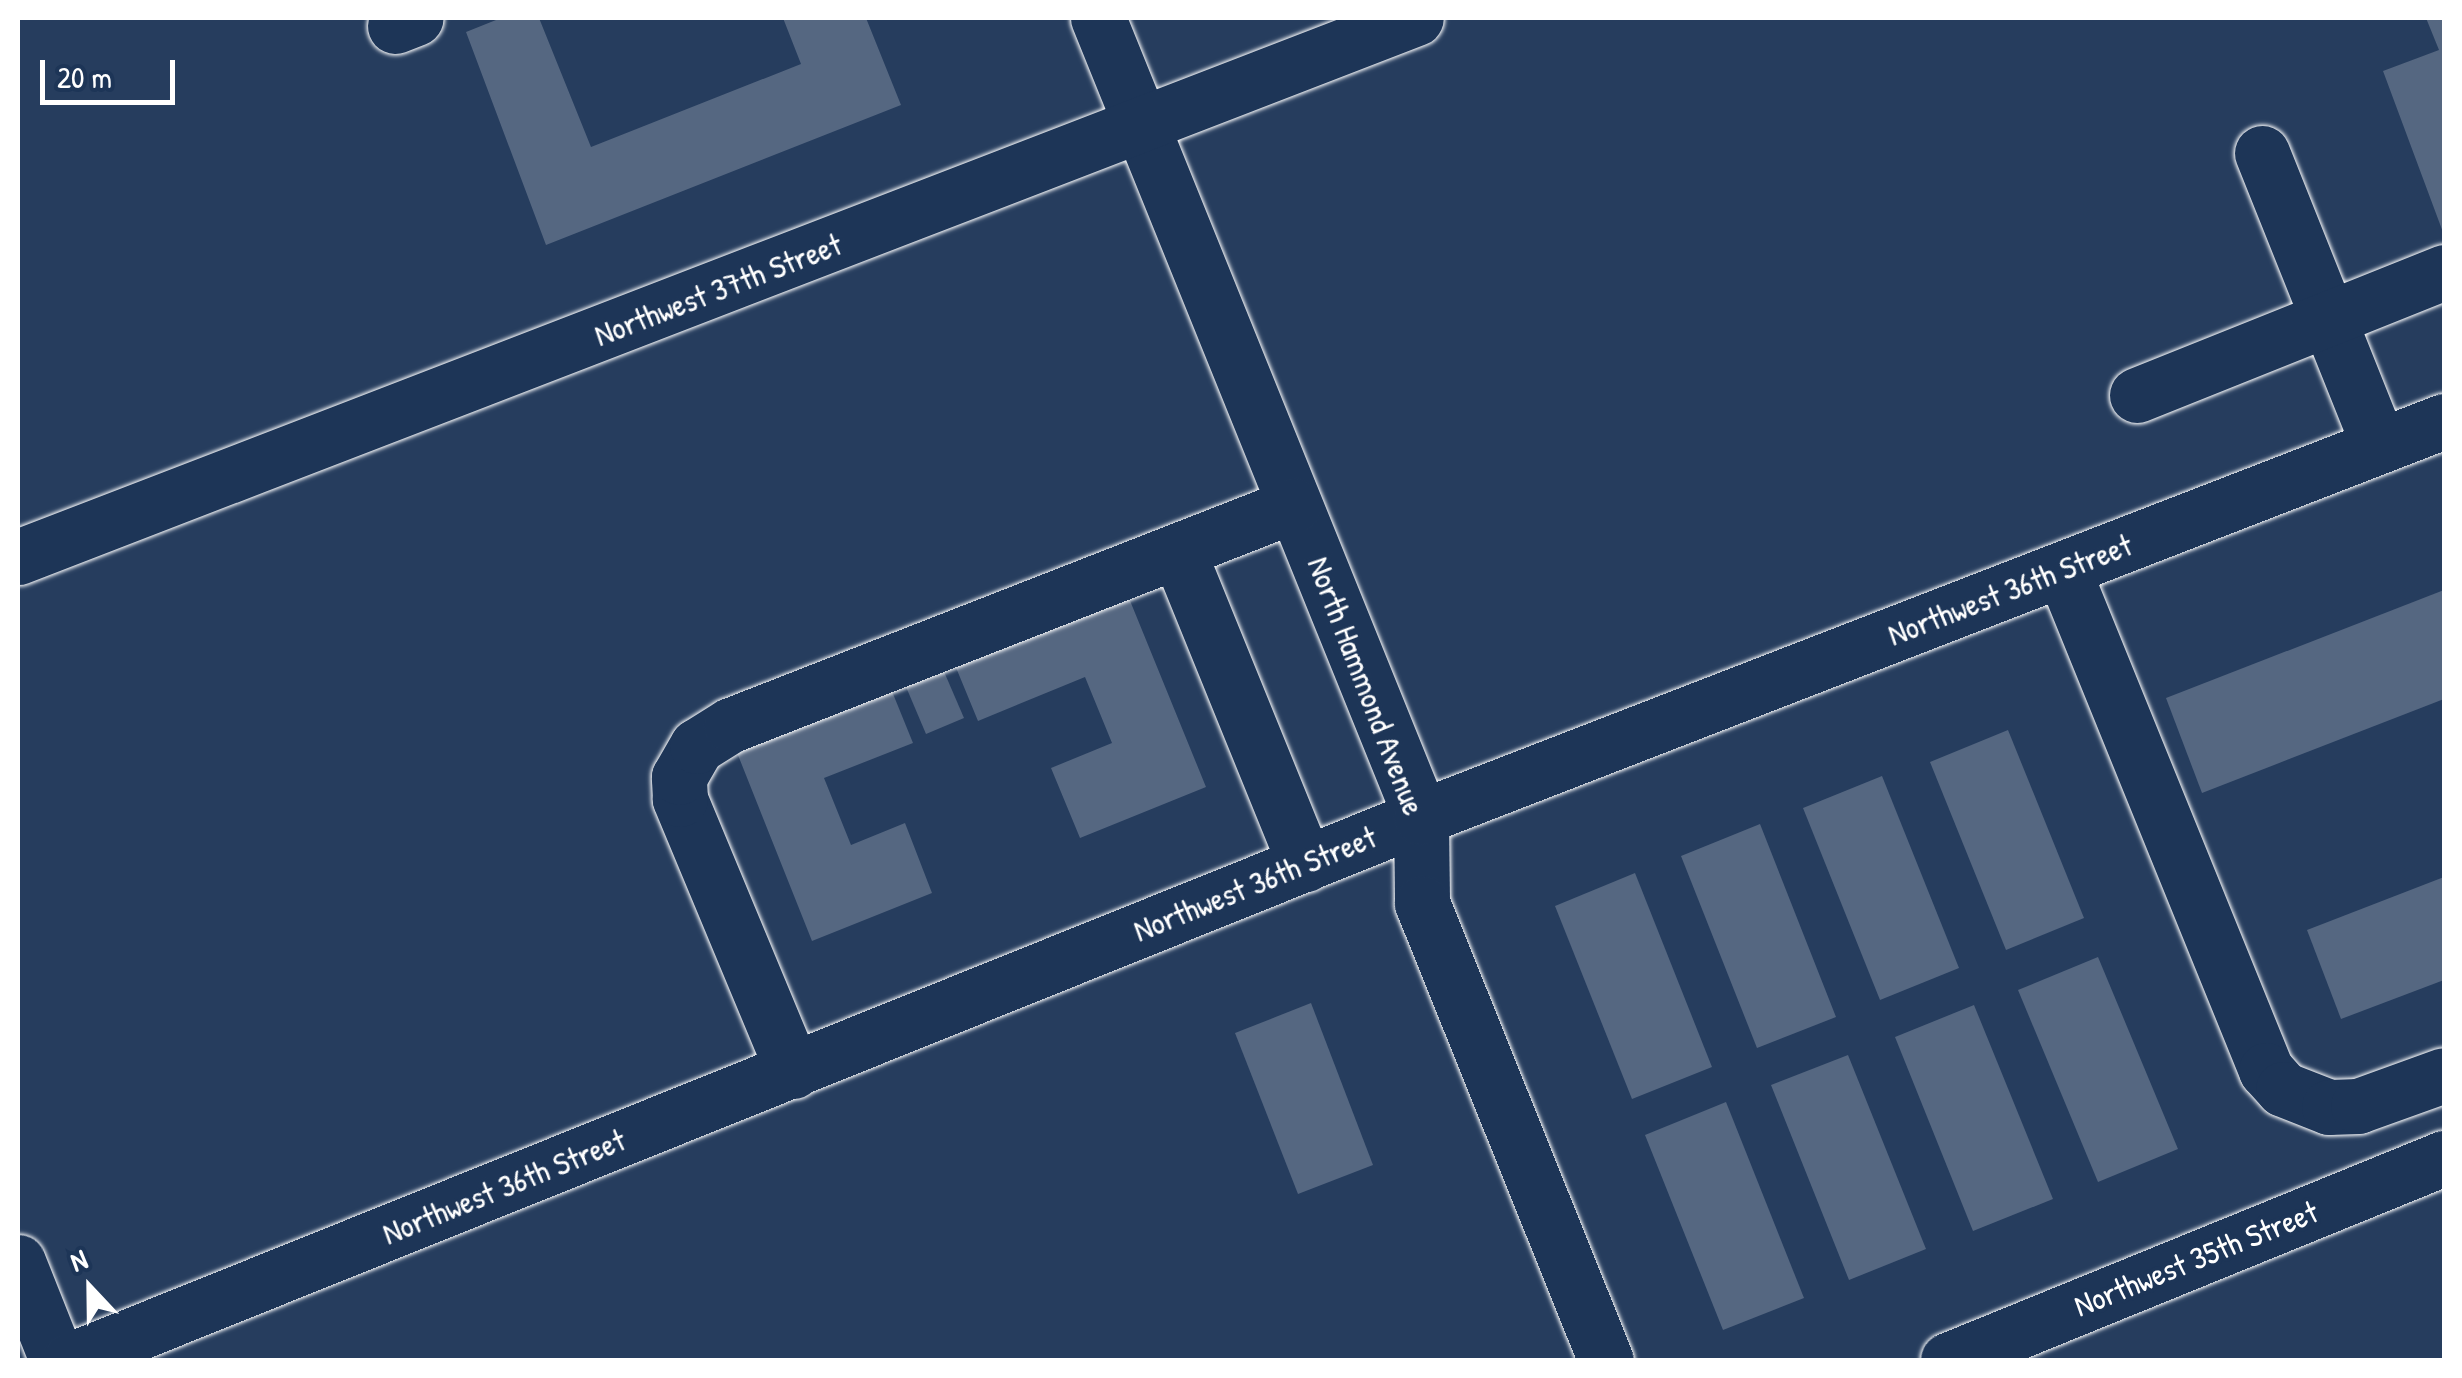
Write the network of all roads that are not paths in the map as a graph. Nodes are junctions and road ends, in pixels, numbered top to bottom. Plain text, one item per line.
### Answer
1 (1098, 18) edge
2 (1384, 23) edge
3 (1141, 124) junction
4 (2262, 154) dead end
5 (2444, 272) edge
6 (2327, 317) junction
7 (2137, 395) dead end
8 (2444, 421) edge
9 (2379, 446) junction
10 (1294, 505) junction
11 (1178, 550) junction
12 (18, 557) edge
13 (2063, 570) junction
14 (1420, 818) junction
15 (1306, 864) junction
16 (793, 1071) junction
17 (2444, 1075) edge
18 (2444, 1158) edge
19 (18, 1262) edge
20 (57, 1360) edge
21 (70, 1360) edge
22 (1606, 1360) edge
23 (1948, 1360) edge

1 - 3 street, North Hammond Avenue
2 - 3 street, Northwest 37th Street
3 - 10 street, North Hammond Avenue
3 - 12 street, Northwest 37th Street
4 - 6 street
5 - 6 street
6 - 7 street
6 - 9 street
8 - 9 street, Northwest 36th Street
9 - 13 street, Northwest 36th Street
10 - 11 street
10 - 14 street, North Hammond Avenue
11 - 15 street
11 - 16 street
13 - 14 street, Northwest 36th Street
13 - 17 street
14 - 15 street, Northwest 36th Street
14 - 22 street, North Hammond Avenue
15 - 16 street, Northwest 36th Street
16 - 21 street, Northwest 36th Street
18 - 23 street, Northwest 35th Street
19 - 20 street

